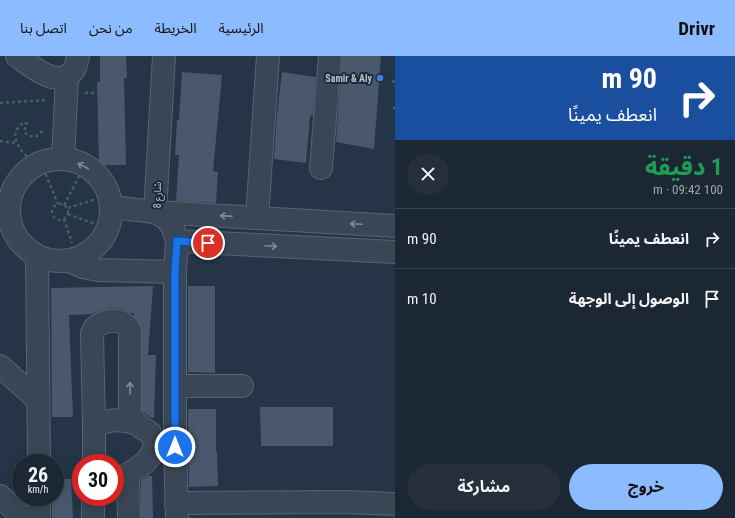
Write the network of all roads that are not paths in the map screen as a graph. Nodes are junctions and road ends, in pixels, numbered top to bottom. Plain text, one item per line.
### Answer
1 (17, 56) edge
2 (78, 56) edge
3 (164, 56) edge
4 (268, 56) edge
5 (330, 56) edge
6 (67, 76) junction
7 (63, 159) junction
8 (321, 168) dead end
9 (110, 201) junction
10 (4, 209) edge
11 (155, 212) junction
12 (257, 218) junction
13 (395, 226) edge
14 (177, 241) junction
15 (395, 252) edge
16 (38, 256) junction
17 (73, 259) junction
18 (175, 272) junction
19 (0, 366) edge
20 (175, 386) junction
21 (242, 386) dead end
22 (38, 400) junction
23 (137, 424) junction
24 (94, 427) junction
25 (157, 452) junction
26 (39, 454) edge
27 (95, 454) edge
28 (124, 469) edge
29 (0, 496) edge
30 (395, 504) edge
31 (39, 506) edge
32 (94, 506) edge
33 (177, 510) edge
34 (23, 518) edge
35 (39, 518) edge
36 (93, 518) edge
37 (128, 518) edge

1 - 6 street
2 - 6 street
3 - 11 street, شارع 8
4 - 12 street
5 - 8 street
6 - 7 street
7 - 9 street
7 - 10 street
9 - 11 street
9 - 17 street
10 - 16 street
12 -> 11 street
11 - 14 street, شارع 8
13 -> 12 street
14 -> 15 street
14 - 18 street, شارع 8
16 - 17 street
16 - 22 street
17 - 18 street
18 - 20 street, شارع 8
19 - 22 street
20 - 21 street
20 - 25 street, شارع 8
22 - 26 street
23 - 24 street
23 -> 24 street
23 - 25 street
24 - 27 street
25 - 28 street
25 - 33 street, شارع 8
25 - 37 street
29 - 34 street
30 - 33 street
31 - 35 street
32 - 36 street

